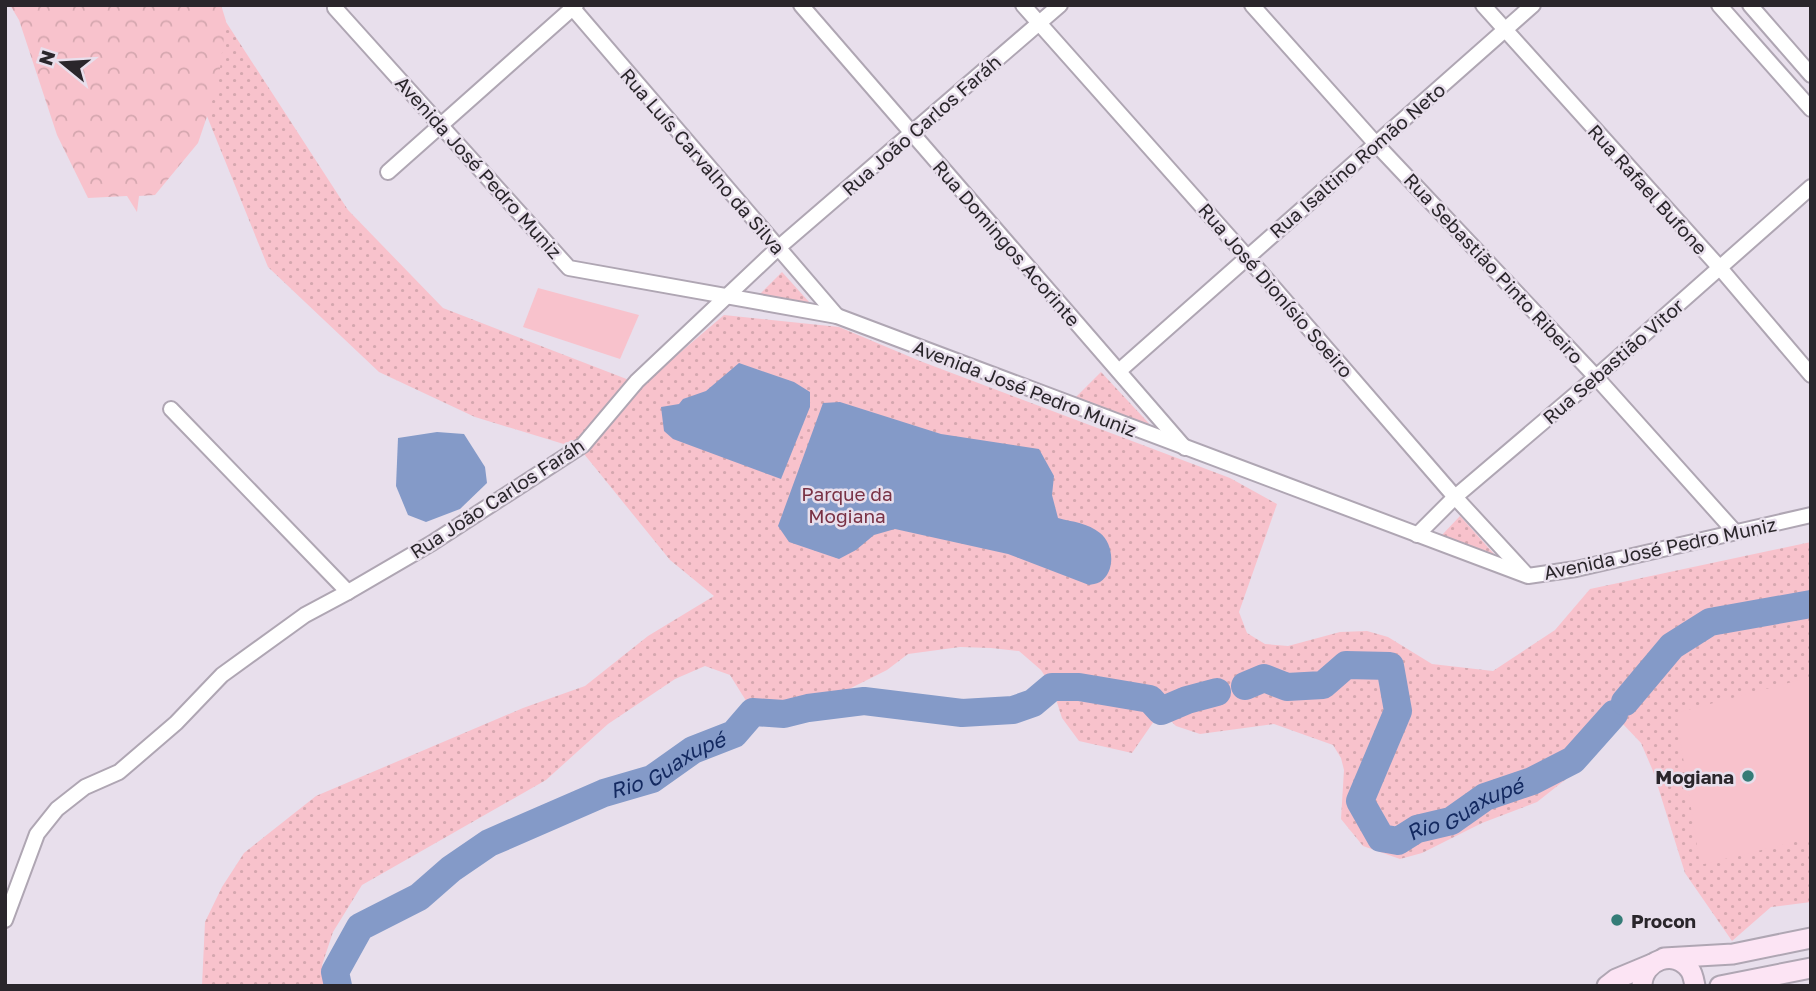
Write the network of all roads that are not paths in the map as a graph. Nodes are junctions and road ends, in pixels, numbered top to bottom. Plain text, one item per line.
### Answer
1 (337, 5) edge
2 (801, 5) edge
3 (1023, 5) edge
4 (1060, 5) edge
5 (1252, 5) edge
6 (1483, 5) edge
7 (1533, 5) edge
8 (1719, 5) edge
9 (1750, 5) edge
10 (573, 6) edge
11 (1038, 23) junction
12 (1505, 30) junction
13 (1811, 75) edge
14 (1811, 109) edge
15 (441, 125) junction
16 (912, 133) junction
17 (1376, 144) junction
18 (388, 172) dead end
19 (1811, 187) edge
20 (778, 248) junction
21 (1247, 257) junction
22 (1720, 268) junction
23 (727, 297) junction
24 (837, 316) junction
25 (1119, 371) junction
26 (1811, 375) edge
27 (1596, 377) junction
28 (171, 409) dead end
29 (1186, 449) junction
30 (1455, 497) junction
31 (1811, 514) edge
32 (1735, 532) junction
33 (1417, 535) junction
34 (1528, 576) junction
35 (348, 593) junction
36 (5, 920) edge
37 (1811, 938) edge
38 (1658, 961) junction
39 (1811, 968) edge
40 (1608, 984) edge
41 (1642, 986) edge
42 (1695, 986) edge
43 (1720, 986) edge

1 - 15 street, Avenida José Pedro Muniz
2 - 16 street, Rua Domingos Acorinte
3 - 11 street, Rua José Dionísio Soeiro
4 - 11 street, Rua João Carlos Faráh
5 - 17 street, Rua Sebastião Pinto Ribeiro
6 - 12 street, Rua Rafael Bufone
7 - 12 street, Rua Isaltino Romão Neto
8 - 14 street
9 - 13 street
10 - 15 street
10 - 20 street, Rua Luís Carvalho da Silva
11 - 16 street, Rua João Carlos Faráh
11 - 21 street, Rua José Dionísio Soeiro
12 - 17 street, Rua Isaltino Romão Neto
12 - 22 street, Rua Rafael Bufone
15 - 18 street
15 - 23 street, Avenida José Pedro Muniz
16 - 20 street, Rua João Carlos Faráh
16 - 25 street, Rua Domingos Acorinte
17 - 21 street, Rua Isaltino Romão Neto
17 - 27 street, Rua Sebastião Pinto Ribeiro
19 - 22 street, Rua Sebastião Vitor
20 - 23 street, Rua João Carlos Faráh
20 - 24 street, Rua Luís Carvalho da Silva
21 - 25 street, Rua Isaltino Romão Neto
21 - 30 street, Rua José Dionísio Soeiro
22 - 26 street, Rua Rafael Bufone
22 - 27 street, Rua Sebastião Vitor
23 - 24 street, Avenida José Pedro Muniz
23 - 35 street, Rua João Carlos Faráh
24 - 29 street, Avenida José Pedro Muniz
25 - 29 street, Rua Domingos Acorinte
27 - 30 street, Rua Sebastião Vitor
27 - 32 street, Rua Sebastião Pinto Ribeiro
28 - 35 street
29 - 33 street, Avenida José Pedro Muniz
30 - 33 street, Rua Sebastião Vitor
30 - 34 street, Rua José Dionísio Soeiro
31 - 32 street, Avenida José Pedro Muniz
32 - 34 street, Avenida José Pedro Muniz
33 - 34 street, Avenida José Pedro Muniz
35 - 36 street, Rua João Carlos Faráh
37 - 38 main road
38 - 40 main road
38 - 41 main road
38 - 42 main road
39 - 43 main road

